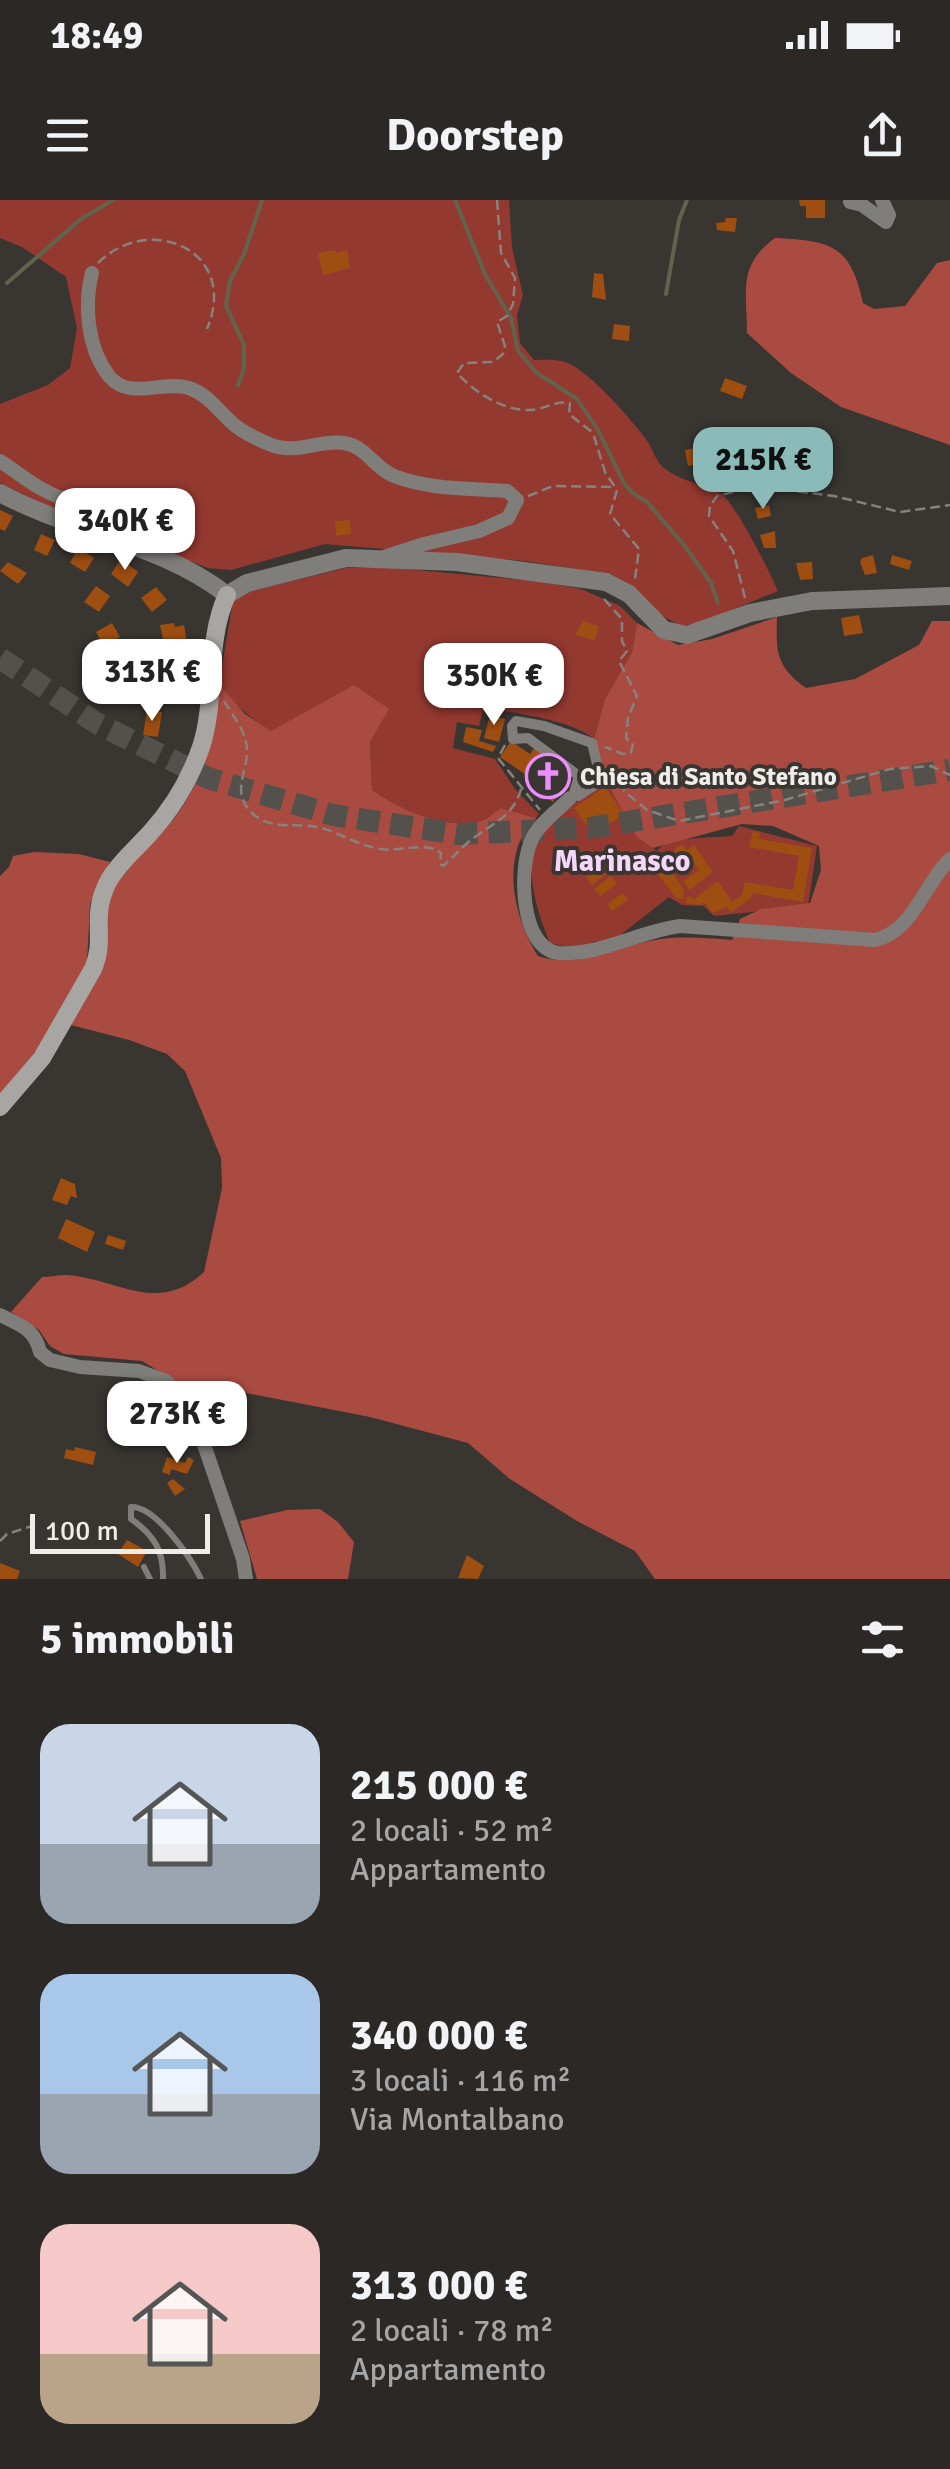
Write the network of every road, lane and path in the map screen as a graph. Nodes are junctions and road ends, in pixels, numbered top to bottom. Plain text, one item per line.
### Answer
1 (496, 200) edge
2 (882, 200) edge
3 (850, 202) edge
4 (92, 273) joint
5 (207, 328) dead end
6 (0, 461) edge
7 (616, 486) junction
8 (0, 493) edge
9 (517, 500) junction
10 (950, 506) edge
11 (155, 556) junction
12 (383, 557) junction
13 (227, 595) junction
14 (620, 595) junction
15 (950, 596) edge
16 (750, 613) junction
17 (210, 679) junction
18 (513, 739) junction
19 (599, 751) dead end
20 (610, 768) dead end
21 (950, 775) edge
22 (520, 789) junction
23 (570, 798) dead end
24 (548, 819) junction
25 (950, 860) edge
26 (0, 1107) edge
27 (0, 1315) edge
28 (35, 1525) dead end
29 (0, 1541) edge
30 (144, 1567) dead end
31 (150, 1579) edge
32 (163, 1579) edge
33 (202, 1579) edge
34 (246, 1579) edge

1 - 7 path
2 - 3 street
4 - 5 path
4 - 9 street
6 - 11 street
7 - 9 path
7 - 14 path
8 - 11 street
9 - 12 street
10 - 16 path
11 - 13 street
12 - 13 street
12 - 14 street
13 - 17 main road
14 - 16 street
14 - 19 path
15 - 16 street
17 - 22 path
17 - 26 main road
18 - 18 street
18 - 22 path
20 - 21 path
22 - 24 path
23 - 24 street
24 - 25 street
27 - 34 street
28 - 29 path
30 - 31 lane
32 - 33 lane

